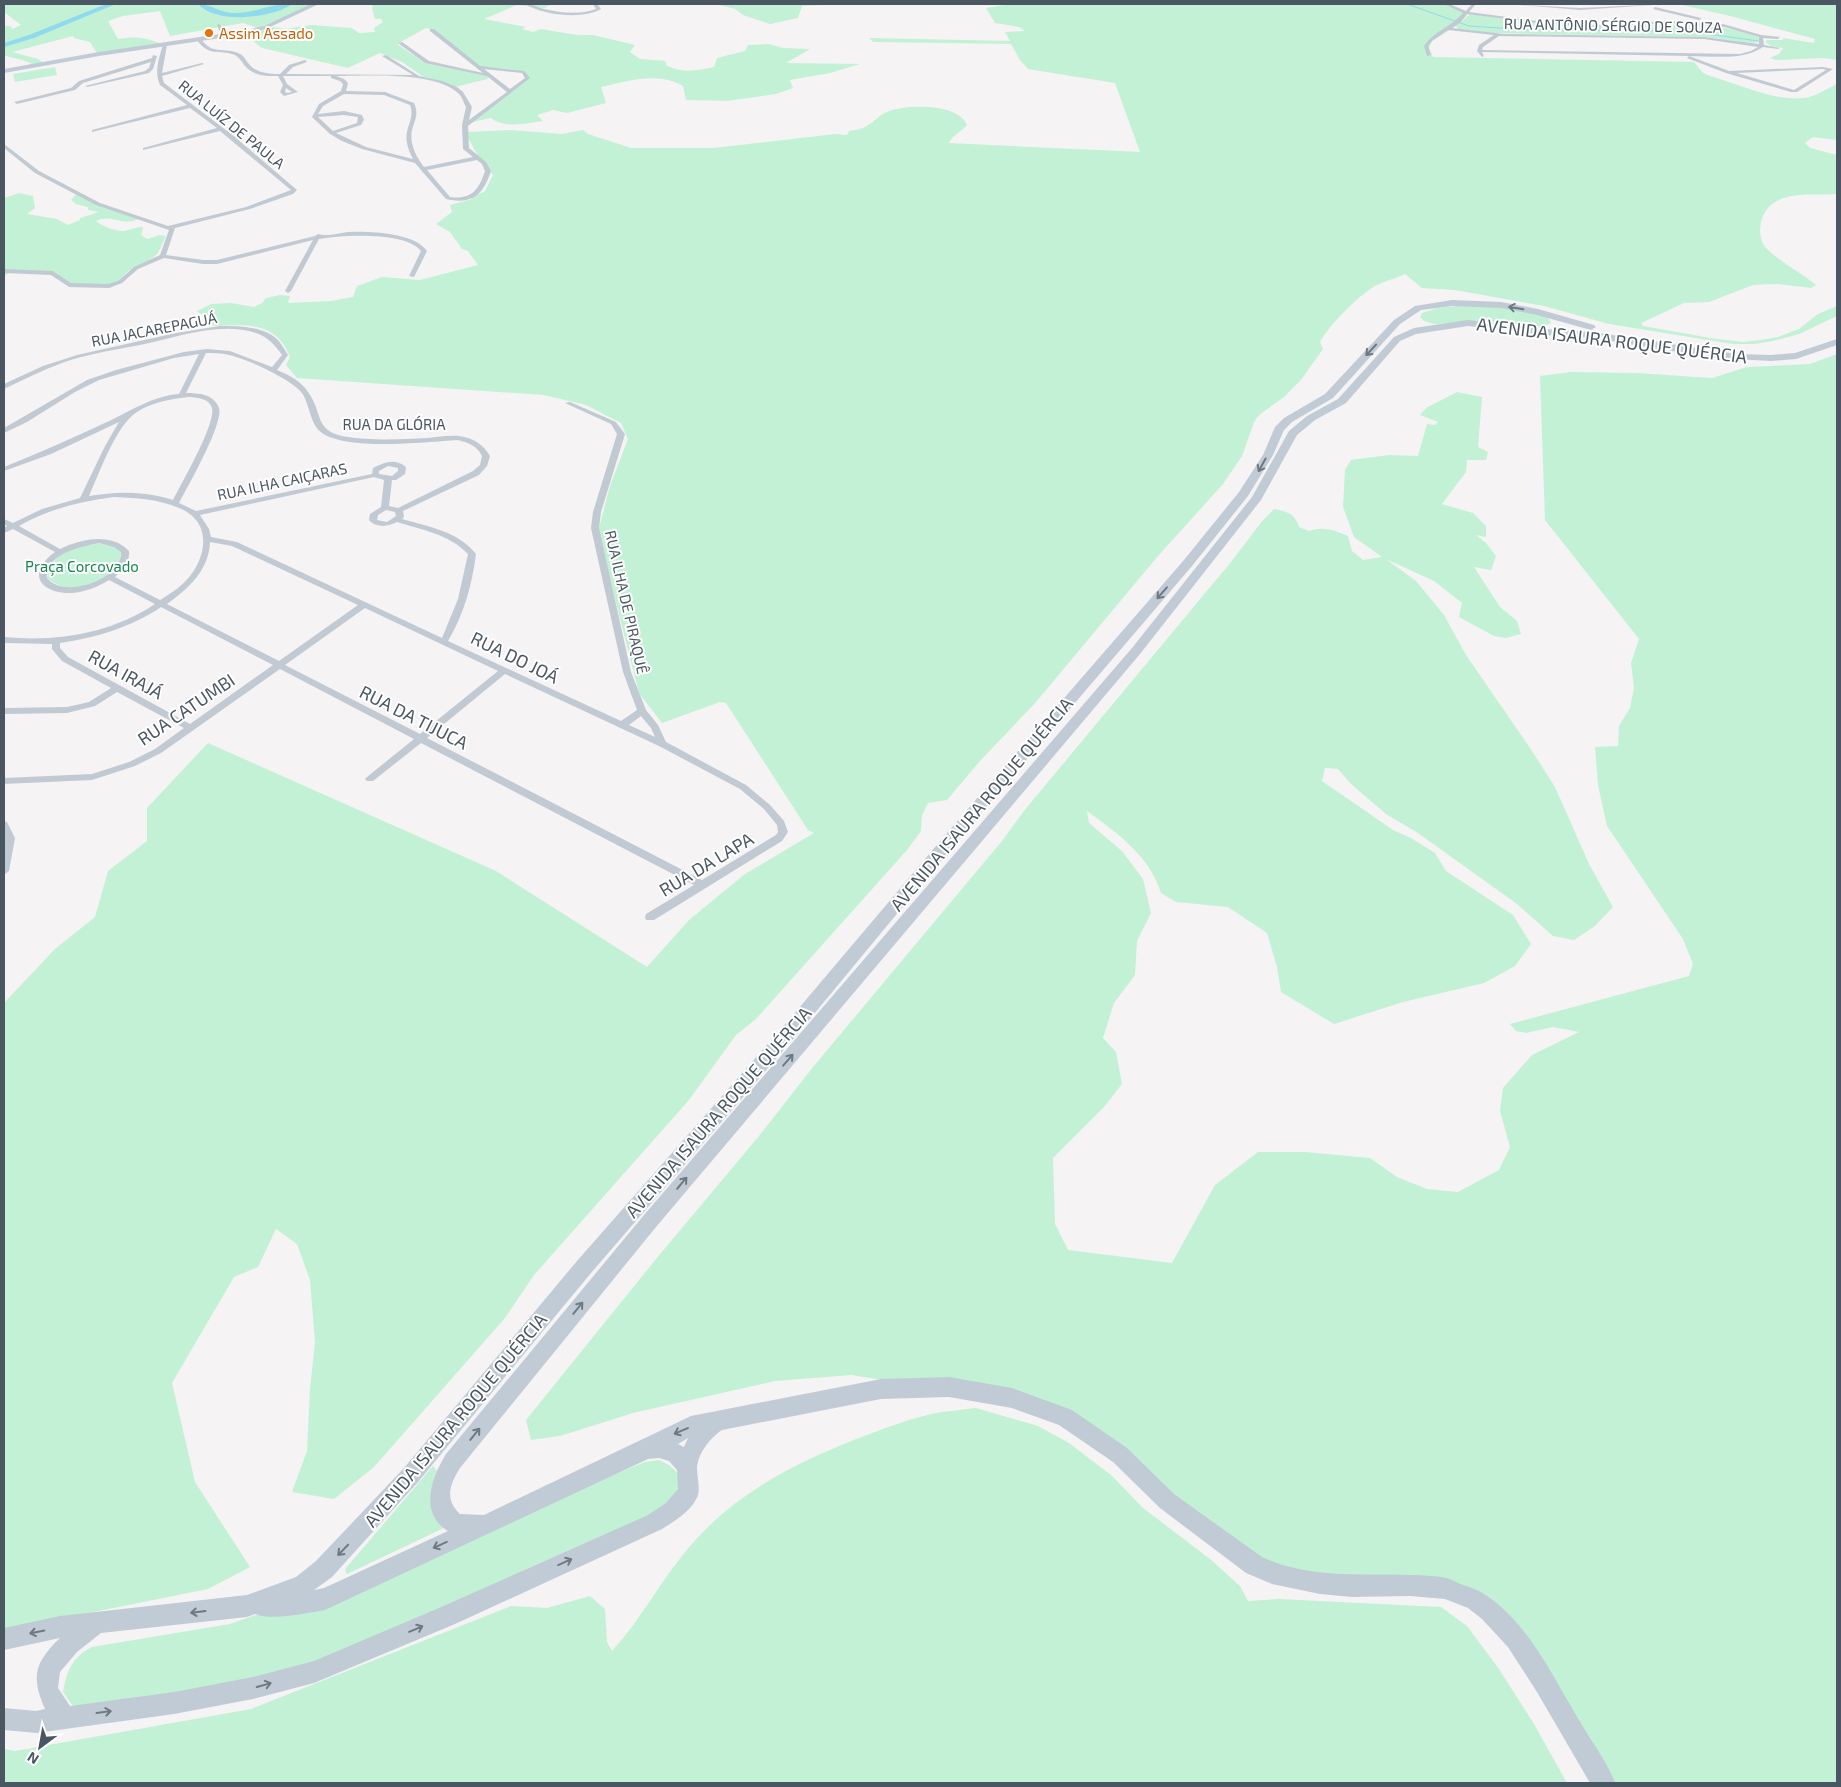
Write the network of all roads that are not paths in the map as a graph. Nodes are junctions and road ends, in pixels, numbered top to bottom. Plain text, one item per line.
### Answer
1 (316, 4) edge
2 (527, 4) edge
3 (595, 4) edge
4 (1446, 4) edge
5 (1474, 4) edge
6 (1510, 4) edge
7 (1635, 4) edge
8 (1665, 4) edge
9 (1628, 5) edge
10 (1644, 6) junction
11 (592, 12) junction
12 (559, 13) junction
13 (1467, 13) junction
14 (1697, 21) junction
15 (219, 26) dead end
16 (1447, 29) junction
17 (432, 30) dead end
18 (1499, 34) junction
19 (220, 35) junction
20 (1761, 36) junction
21 (1778, 38) dead end
22 (200, 39) junction
23 (400, 43) dead end
24 (1762, 46) junction
25 (164, 48) junction
26 (204, 48) junction
27 (1778, 48) dead end
28 (1480, 51) junction
29 (1583, 53) junction
30 (1429, 55) dead end
31 (1683, 55) junction
32 (1692, 55) junction
33 (384, 56) dead end
34 (1482, 57) dead end
35 (1587, 58) dead end
36 (154, 59) junction
37 (1696, 60) junction
38 (305, 61) dead end
39 (202, 64) dead end
40 (493, 68) junction
41 (479, 70) junction
42 (4, 71) edge
43 (485, 71) junction
44 (414, 72) junction
45 (1728, 72) junction
46 (327, 74) junction
47 (347, 74) junction
48 (160, 75) junction
49 (280, 76) junction
50 (407, 76) junction
51 (491, 76) junction
52 (420, 77) junction
53 (342, 80) junction
54 (285, 85) dead end
55 (73, 89) junction
56 (509, 91) junction
57 (344, 92) junction
58 (17, 102) dead end
59 (190, 106) junction
60 (468, 112) junction
61 (481, 113) junction
62 (314, 116) junction
63 (465, 125) junction
64 (220, 129) junction
65 (94, 132) dead end
66 (332, 134) junction
67 (4, 146) edge
68 (145, 149) dead end
69 (479, 158) junction
70 (417, 162) junction
71 (423, 169) junction
72 (172, 228) junction
73 (318, 236) junction
74 (163, 256) junction
75 (4, 271) edge
76 (412, 276) dead end
77 (288, 291) dead end
78 (1427, 306) junction
79 (1538, 312) junction
80 (1441, 326) junction
81 (1535, 331) junction
82 (1837, 331) edge
83 (1837, 342) edge
84 (203, 352) junction
85 (273, 370) junction
86 (4, 387) edge
87 (182, 395) junction
88 (568, 403) dead end
89 (128, 415) junction
90 (103, 426) junction
91 (120, 429) junction
92 (4, 430) edge
93 (4, 469) edge
94 (375, 475) junction
95 (388, 479) junction
96 (83, 500) junction
97 (175, 503) junction
98 (385, 508) junction
99 (399, 510) junction
100 (194, 514) junction
101 (397, 520) junction
102 (4, 521) edge
103 (13, 525) junction
104 (4, 531) edge
105 (207, 538) junction
106 (60, 552) junction
107 (111, 578) junction
108 (162, 604) junction
109 (364, 605) junction
110 (4, 640) edge
111 (444, 641) junction
112 (56, 642) junction
113 (279, 664) junction
114 (504, 671) junction
115 (117, 688) junction
116 (4, 711) edge
117 (642, 711) junction
118 (622, 726) junction
119 (190, 728) junction
120 (420, 738) junction
121 (662, 744) junction
122 (370, 779) dead end
123 (4, 781) edge
124 (4, 825) edge
125 (780, 838) joint
126 (4, 871) edge
127 (702, 885) junction
128 (650, 917) dead end
129 (718, 1420) junction
130 (647, 1449) junction
131 (687, 1468) junction
132 (484, 1525) junction
133 (247, 1606) junction
134 (95, 1624) junction
135 (4, 1639) edge
136 (65, 1718) junction
137 (4, 1719) edge
138 (1602, 1783) edge

1 - 19 main road
2 - 12 street
3 - 11 street
4 - 13 street
5 - 13 street
6 - 9 street
7 - 10 street
8 - 10 street
9 - 10 street
10 - 14 street
11 - 12 street
11 - 12 street
13 - 14 street
13 - 16 street
14 - 20 street
15 - 19 street
16 - 18 street, RUA ANTÔNIO SÉRGIO DE SOUZA
16 - 30 street
17 - 41 street
18 - 24 street, RUA ANTÔNIO SÉRGIO DE SOUZA
18 - 28 street
19 - 22 main road
19 - 26 street
20 - 21 street
20 - 24 street
22 - 25 main road
22 - 26 street
23 - 41 street
24 - 27 street, RUA ANTÔNIO SÉRGIO DE SOUZA
24 - 32 street
25 - 36 street
25 - 42 main road
25 - 48 street, RUA LUÍZ DE PAULA
26 - 49 street
28 - 29 street
28 - 34 street
29 - 31 street
29 - 35 street
31 - 32 street
31 - 37 street
32 - 37 street
33 - 44 street
36 - 55 street
36 - 55 street
37 - 45 street
38 - 49 street
39 - 48 street
40 - 41 street
40 - 43 street
40 - 56 street
41 - 43 street
41 - 51 street
43 - 51 street
44 - 50 street
44 - 52 street
45 - 45 street
46 - 47 street
46 - 49 street
46 - 53 street
47 - 50 street
47 - 53 street
48 - 59 street, RUA LUÍZ DE PAULA
49 - 54 street
50 - 52 street
51 - 56 street
52 - 60 street
53 - 57 street
55 - 58 street
56 - 61 street
57 - 62 street
57 - 70 street
59 - 64 street, RUA LUÍZ DE PAULA
59 - 65 street
60 - 61 street
60 - 63 street
61 - 63 street
62 - 66 street
62 - 66 street
63 - 69 street
64 - 68 street
64 - 72 street, RUA LUÍZ DE PAULA
66 - 70 street
67 - 72 street
69 - 71 street
69 - 71 street
70 - 71 street
72 - 74 street
73 - 74 street
73 - 76 street
73 - 77 street
74 - 75 street
79 -> 78 main road, AVENIDA ISAURA ROQUE QUÉRCIA
78 - 80 main road
78 -> 133 main road, AVENIDA ISAURA ROQUE QUÉRCIA
79 - 81 main road
79 - 82 main road, AVENIDA ISAURA ROQUE QUÉRCIA
80 - 81 main road, AVENIDA ISAURA ROQUE QUÉRCIA
132 -> 80 main road, AVENIDA ISAURA ROQUE QUÉRCIA
81 - 83 main road, AVENIDA ISAURA ROQUE QUÉRCIA
84 - 85 street, RUA DA GLÓRIA
84 - 87 street
84 - 92 street, RUA DA GLÓRIA
85 - 86 street, RUA JACAREPAGUÁ
85 - 99 street, RUA DA GLÓRIA
87 - 89 street
87 - 97 street
88 - 117 street, RUA ILHA DE PIRAQUÊ
89 - 90 street
89 - 91 street
90 - 91 street
90 - 93 street
91 - 96 street
94 - 95 street
94 - 95 street
94 - 100 street, RUA ILHA CAIÇARAS
95 - 98 street
96 - 97 street
96 - 103 street
97 - 100 street
98 - 99 street
98 - 101 street
99 - 101 street
100 - 105 street
101 - 111 street
102 - 103 street
103 - 104 street
103 - 106 street
105 - 108 street
105 - 109 street, RUA DO JOÁ
106 - 107 street
106 - 107 street
107 - 108 street, RUA DA TIJUCA
108 - 112 street
108 - 113 street, RUA DA TIJUCA
109 - 111 street, RUA DO JOÁ
109 - 113 street, RUA CATUMBI
110 - 112 street
111 - 114 street, RUA DO JOÁ
112 - 115 street, RUA IRAJÁ
113 - 119 street, RUA CATUMBI
113 - 120 street, RUA DA TIJUCA
114 - 118 street, RUA DO JOÁ
114 - 120 street
115 - 116 street
115 - 119 street, RUA IRAJÁ
117 - 118 street
117 - 121 street, RUA ILHA DE PIRAQUÊ
118 - 121 street, RUA DO JOÁ
119 - 123 street, RUA CATUMBI
120 - 122 street
120 - 127 street, RUA DA TIJUCA
121 - 125 street, RUA DO JOÁ
124 - 126 street
125 - 127 street, RUA DA LAPA
127 - 128 street, RUA DA LAPA
129 -> 130 main road
129 - 131 main road
129 - 138 main road
130 - 131 main road, AVENIDA ISAURA ROQUE QUÉRCIA
130 - 132 main road, AVENIDA ISAURA ROQUE QUÉRCIA
136 -> 131 main road
132 -> 133 main road, AVENIDA ISAURA ROQUE QUÉRCIA
133 -> 134 main road, AVENIDA ISAURA ROQUE QUÉRCIA
134 -> 135 main road, AVENIDA ISAURA ROQUE QUÉRCIA
134 - 136 main road
136 - 137 main road

